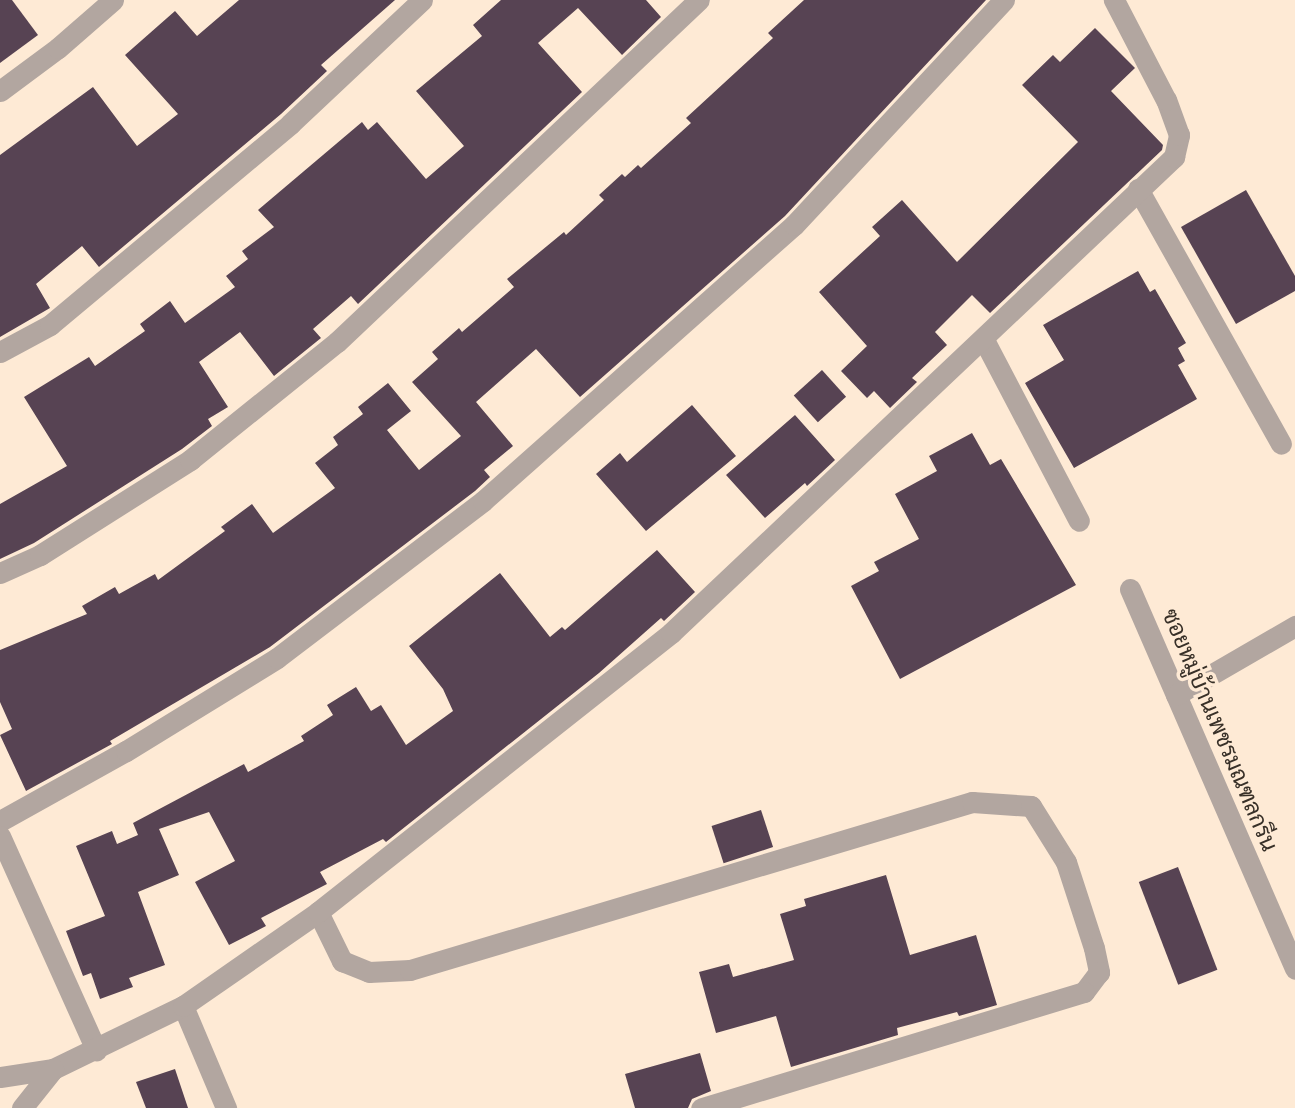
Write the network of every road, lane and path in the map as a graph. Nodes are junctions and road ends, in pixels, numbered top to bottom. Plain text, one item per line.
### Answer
1 (113, 0) edge
2 (422, 0) edge
3 (699, 0) edge
4 (1004, 0) edge
5 (1114, 0) edge
6 (0, 91) edge
7 (1138, 189) junction
8 (984, 340) junction
9 (0, 352) edge
10 (1281, 444) dead end
11 (1079, 521) dead end
12 (0, 573) edge
13 (1130, 589) dead end
14 (1295, 626) edge
15 (1176, 695) junction
16 (0, 821) edge
17 (0, 836) edge
18 (318, 912) junction
19 (1286, 925) edge
20 (1295, 969) edge
21 (183, 1006) junction
22 (96, 1051) junction
23 (53, 1069) junction
24 (0, 1077) edge
25 (22, 1108) edge
26 (226, 1108) edge
27 (701, 1108) edge

1 - 6 street
2 - 9 street
3 - 12 street
4 - 16 street
5 - 7 street
7 - 8 street
7 - 10 street
8 - 11 street
8 - 18 street
13 - 15 street, ซอยหมู่บ้านเพชรมณฑลกรีน
14 - 15 street
15 - 19 street, ซอยหมู่บ้านเพชรมณฑลกรีน
17 - 22 street
18 - 21 street
18 - 27 street
19 - 20 street, ซอยหมู่บ้านเพชรมณฑลกรีน
21 - 22 street
21 - 26 street
22 - 23 street
23 - 24 street
23 - 25 street

